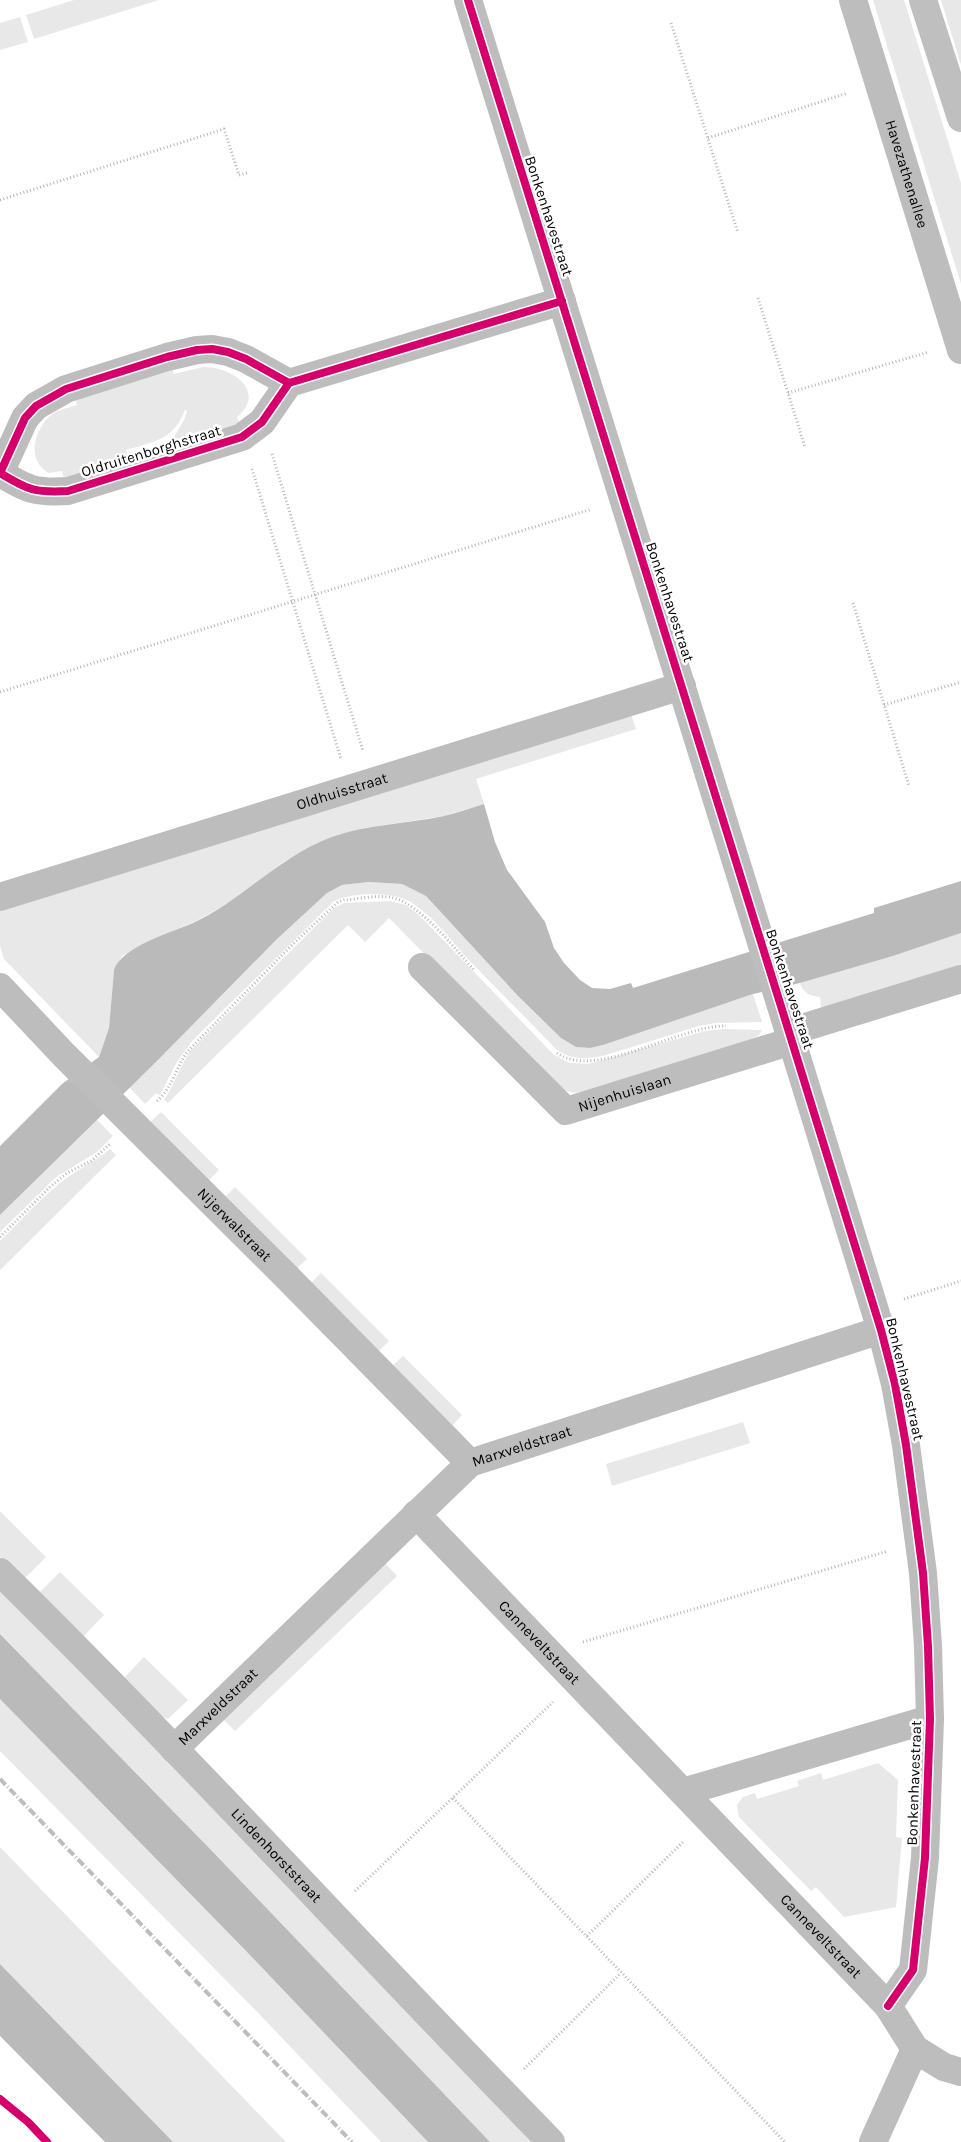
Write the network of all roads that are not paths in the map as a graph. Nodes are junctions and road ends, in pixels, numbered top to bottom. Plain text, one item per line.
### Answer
1 (468, 0) edge
2 (853, 0) edge
3 (923, 0) edge
4 (961, 118) edge
5 (562, 301) junction
6 (960, 347) edge
7 (289, 383) junction
8 (0, 473) edge
9 (682, 686) junction
10 (0, 897) edge
11 (422, 967) dead end
12 (961, 979) edge
13 (0, 987) edge
14 (788, 1028) junction
15 (878, 1319) junction
16 (470, 1463) junction
17 (416, 1514) junction
18 (0, 1572) edge
19 (930, 1719) junction
20 (174, 1749) junction
21 (683, 1792) junction
22 (888, 2006) junction
23 (915, 2049) junction
24 (961, 2072) edge
25 (551, 2142) edge
26 (873, 2142) edge

1 - 5 street, Bonkenhavestraat
2 - 6 street, Havezathenallee
3 - 4 main road
5 - 7 street
5 - 9 street, Bonkenhavestraat
7 - 8 street, Oldruitenborghstraat
7 - 8 street, Oldruitenborghstraat
9 - 10 street, Oldhuisstraat
9 - 14 street, Bonkenhavestraat
11 - 14 street, Nijenhuislaan
12 - 14 street, Nijenhuislaan
13 - 16 street, Nijerwalstraat
14 - 15 street, Bonkenhavestraat
15 - 16 street, Marxveldstraat
15 - 19 street, Bonkenhavestraat
16 - 17 street, Marxveldstraat
17 - 20 street, Marxveldstraat
17 - 21 street, Canneveltstraat
18 - 20 street, Lindenhorststraat
19 - 21 street
19 - 22 street, Bonkenhavestraat
20 - 25 street, Lindenhorststraat
21 - 22 street, Canneveltstraat
22 - 23 street, Canneveltstraat
23 - 24 street, Canneveltstraat
23 - 26 street

